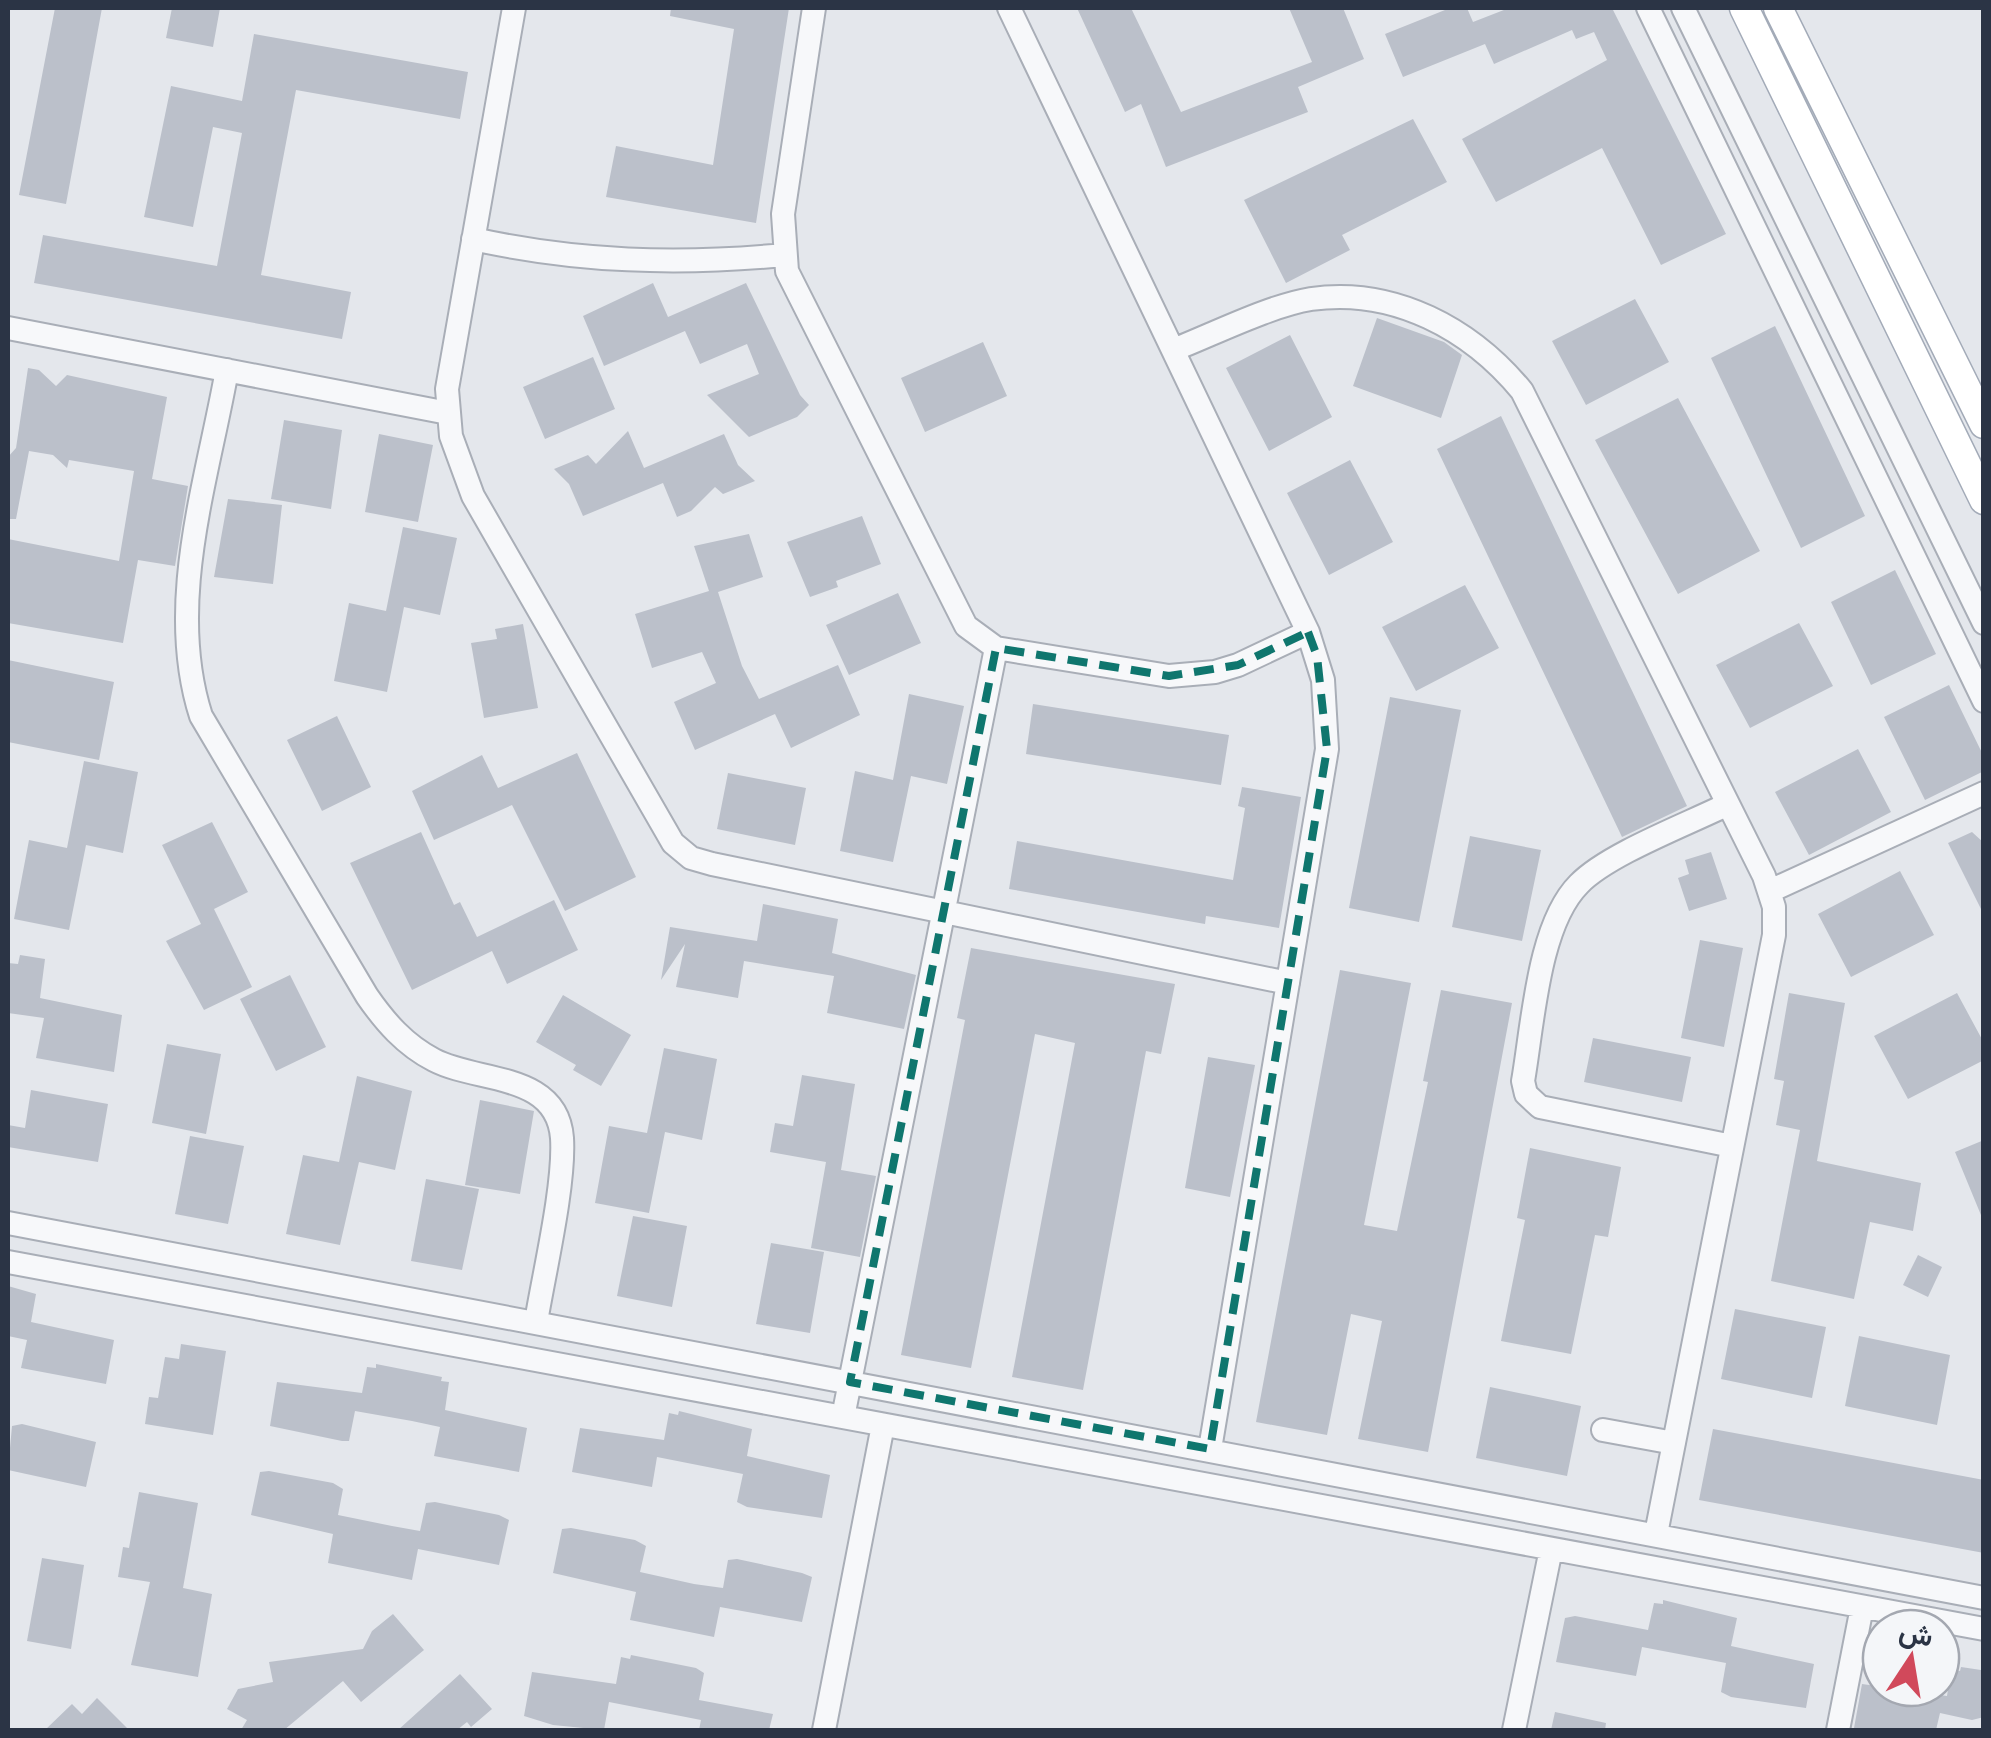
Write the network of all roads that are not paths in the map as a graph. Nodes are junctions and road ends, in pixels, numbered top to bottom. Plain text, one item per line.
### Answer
1 (514, 8) edge
2 (814, 8) edge
3 (1009, 8) edge
4 (1648, 8) edge
5 (1682, 8) edge
6 (1744, 8) edge
7 (1778, 8) edge
8 (473, 239) junction
9 (784, 255) junction
10 (8, 328) edge
11 (1172, 350) junction
12 (227, 370) junction
13 (448, 413) junction
14 (1984, 424) edge
15 (1984, 500) edge
16 (1984, 624) edge
17 (1308, 632) junction
18 (996, 648) junction
19 (1984, 702) edge
20 (1984, 792) edge
21 (1728, 804) junction
22 (1770, 891) junction
23 (944, 912) junction
24 (1288, 983) junction
25 (1732, 1146) junction
26 (8, 1223) edge
27 (8, 1262) edge
28 (536, 1322) junction
29 (850, 1382) junction
30 (843, 1418) junction
31 (882, 1425) junction
32 (1603, 1430) dead end
33 (1674, 1443) junction
34 (1210, 1449) junction
35 (1402, 1486) junction
36 (1396, 1520) junction
37 (1656, 1534) junction
38 (1551, 1549) junction
39 (1984, 1598) edge
40 (1862, 1607) junction
41 (1984, 1629) edge
42 (824, 1730) edge
43 (1514, 1730) edge
44 (1838, 1730) edge

1 - 8 street
2 - 9 street
3 - 11 street
4 - 19 street
5 - 16 street
6 - 15 main road
7 - 14 main road
8 - 9 street
8 - 13 street
9 - 18 street
10 - 12 street
11 - 17 street
11 - 21 street
12 - 13 street
12 - 28 street
13 - 23 street
17 - 18 street
17 - 24 street
18 - 23 street
20 - 22 street
21 - 22 street
21 - 25 street
22 - 25 street
23 - 24 street
23 - 29 street
24 - 34 street
25 - 33 street
26 - 28 street
27 - 30 street
28 - 29 street
29 - 30 street
29 - 34 street
30 - 31 street
31 - 36 street
31 - 42 street
32 - 33 street
33 - 37 street
34 - 35 street
35 - 36 street
35 - 37 street
36 - 38 street
37 - 39 street
38 - 40 street
38 - 43 street
40 - 41 street
40 - 44 street

